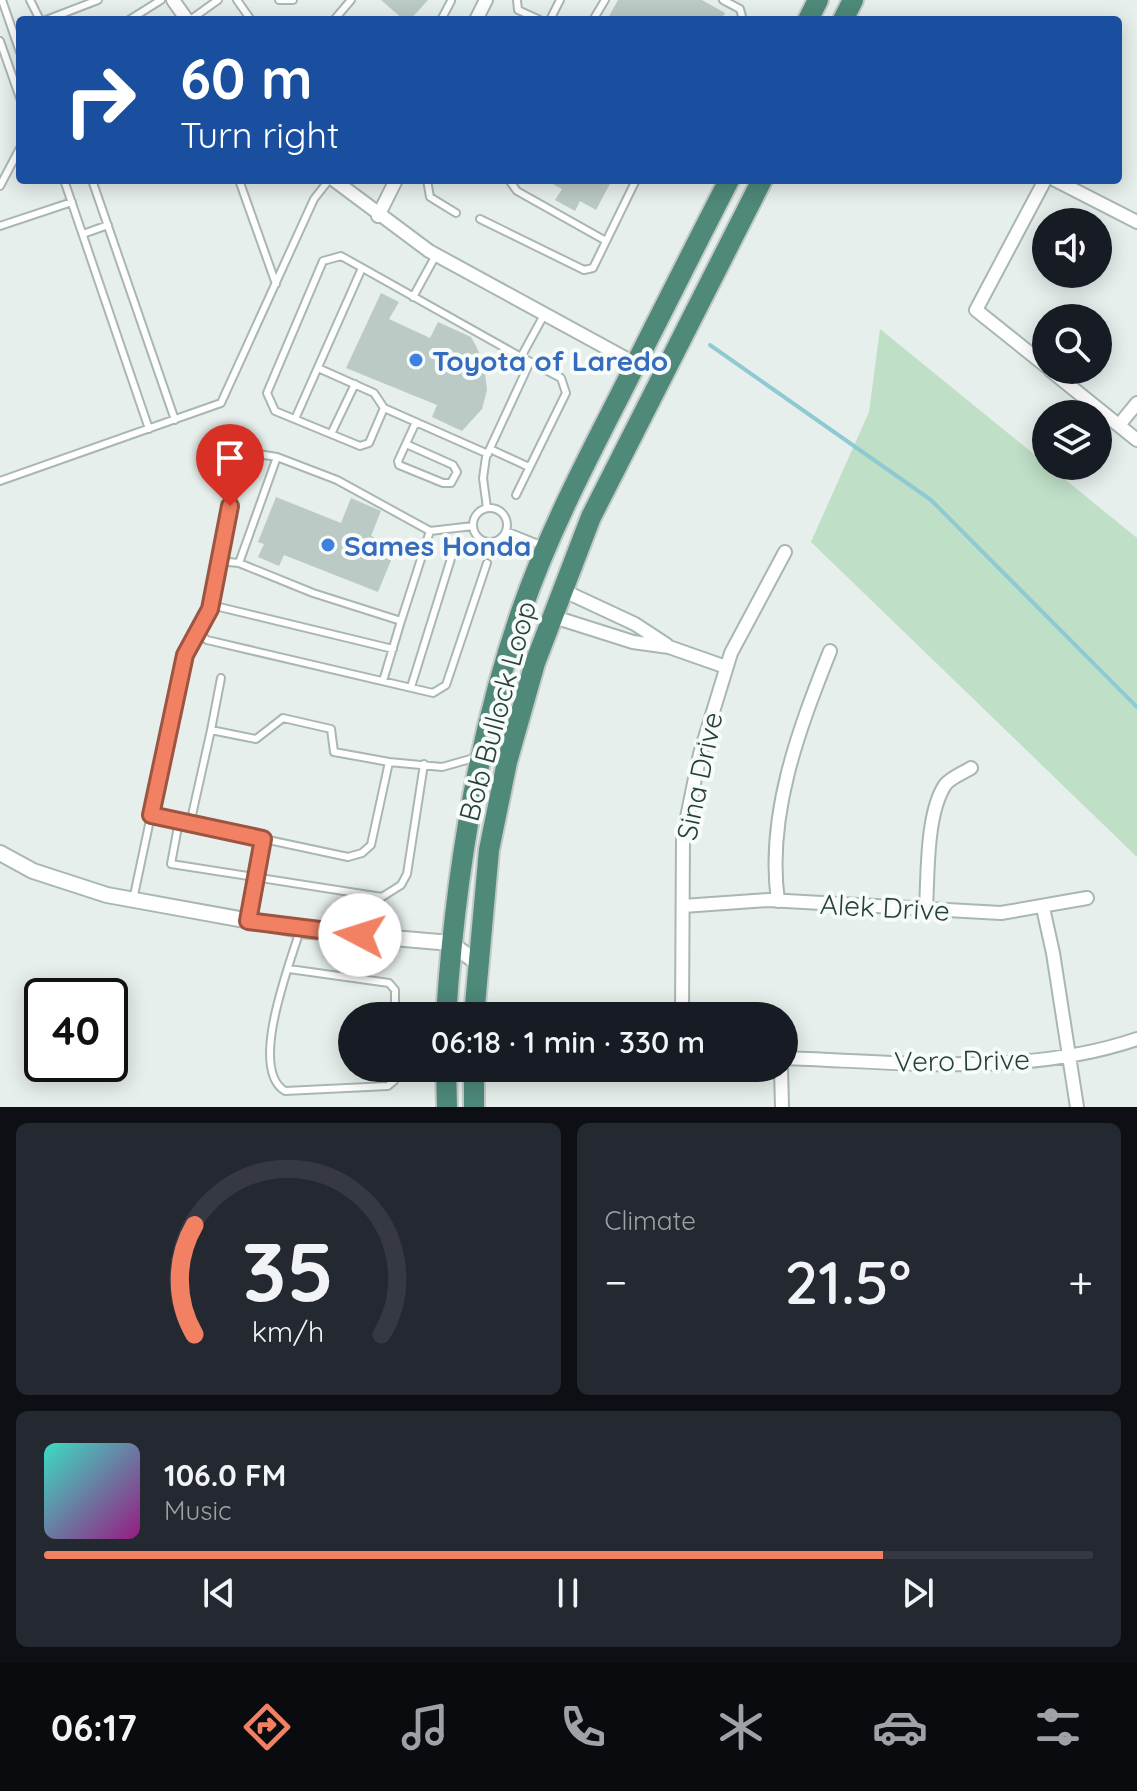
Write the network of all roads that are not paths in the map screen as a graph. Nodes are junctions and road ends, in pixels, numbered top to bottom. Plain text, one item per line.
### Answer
1 (2, 0) edge
2 (98, 0) edge
3 (161, 0) edge
4 (218, 0) edge
5 (279, 0) edge
6 (293, 0) edge
7 (351, 0) edge
8 (517, 0) edge
9 (723, 0) edge
10 (56, 16) edge
11 (135, 16) edge
12 (194, 16) edge
13 (337, 16) edge
14 (531, 16) edge
15 (742, 16) edge
16 (16, 40) edge
17 (0, 41) edge
18 (16, 69) edge
19 (10, 71) junction
20 (16, 87) edge
21 (16, 156) edge
22 (65, 184) edge
23 (93, 184) edge
24 (240, 184) edge
25 (327, 184) edge
26 (336, 184) edge
27 (394, 184) edge
28 (428, 184) edge
29 (512, 184) edge
30 (634, 184) edge
31 (727, 184) edge
32 (760, 184) edge
33 (1043, 184) edge
34 (1063, 184) edge
35 (0, 186) edge
36 (72, 202) junction
37 (456, 213) dead end
38 (378, 216) junction
39 (480, 219) dead end
40 (1137, 222) edge
41 (108, 225) junction
42 (0, 226) edge
43 (83, 234) junction
44 (606, 241) junction
45 (436, 255) junction
46 (362, 268) junction
47 (276, 284) junction
48 (413, 297) junction
49 (544, 315) junction
50 (1032, 355) edge
51 (521, 357) junction
52 (530, 362) junction
53 (636, 364) junction
54 (318, 368) junction
55 (355, 384) junction
56 (1068, 384) edge
57 (1137, 403) edge
58 (384, 408) junction
59 (295, 419) junction
60 (175, 420) junction
61 (416, 422) junction
62 (1119, 425) junction
63 (149, 429) junction
64 (331, 434) junction
65 (1137, 440) edge
66 (406, 444) junction
67 (489, 451) junction
68 (277, 457) junction
69 (529, 467) junction
70 (0, 481) edge
71 (516, 495) dead end
72 (487, 508) junction
73 (473, 526) junction
74 (430, 531) junction
75 (506, 531) junction
76 (546, 548) junction
77 (454, 549) dead end
78 (785, 552) dead end
79 (218, 561) junction
80 (239, 563) junction
81 (487, 563) dead end
82 (560, 589) junction
83 (211, 605) junction
84 (551, 616) junction
85 (401, 621) junction
86 (197, 631) junction
87 (669, 647) junction
88 (393, 649) junction
89 (830, 651) dead end
90 (726, 667) junction
91 (221, 678) dead end
92 (383, 681) junction
93 (411, 687) junction
94 (211, 730) junction
95 (481, 755) junction
96 (389, 762) junction
97 (424, 764) junction
98 (971, 768) dead end
99 (151, 815) junction
100 (179, 821) junction
101 (190, 824) junction
102 (263, 839) junction
103 (0, 853) edge
104 (256, 880) junction
105 (1087, 898) dead end
106 (133, 900) junction
107 (778, 901) junction
108 (683, 906) junction
109 (926, 908) junction
110 (1043, 908) junction
111 (248, 921) junction
112 (300, 930) junction
113 (451, 943) junction
114 (477, 963) junction
115 (289, 969) junction
116 (395, 1002) edge
117 (447, 1002) edge
118 (475, 1002) edge
119 (682, 1002) edge
120 (1137, 1039) edge
121 (1068, 1056) junction
122 (798, 1058) edge
123 (393, 1082) edge
124 (446, 1082) edge
125 (474, 1082) edge
126 (781, 1082) edge
127 (447, 1107) edge
128 (474, 1107) edge
129 (782, 1107) edge
130 (1077, 1107) edge

1 - 16 lane
2 - 10 lane
3 - 11 lane
4 - 12 lane
5 - 6 lane
7 - 13 lane
8 - 14 lane
9 - 15 lane
17 - 19 lane
18 - 19 lane
19 - 20 lane
21 - 35 lane
22 - 36 lane
23 - 41 lane
24 - 47 lane
25 - 47 lane
26 - 38 street
27 - 38 street
28 - 37 lane
29 - 44 lane
30 - 44 lane
31 - 53 highway, Bob Bullock Loop
32 - 82 highway, Bob Bullock Loop
33 - 50 street
34 - 40 street
36 - 42 lane
36 - 43 lane
38 - 45 street
39 - 44 lane
41 - 43 lane
41 - 60 lane
43 - 63 lane
45 - 48 lane
45 - 49 street
46 - 48 lane
46 - 54 lane
46 - 59 lane
47 - 60 lane
48 - 51 lane
49 - 51 lane
49 - 53 street
51 - 52 lane
52 - 67 lane
52 - 69 lane
53 - 76 highway, Bob Bullock Loop
54 - 55 lane
54 - 59 lane
55 - 58 lane
55 - 64 lane
56 - 62 street
57 - 62 street
58 - 61 lane
58 - 64 lane
59 - 64 lane
60 - 63 lane
61 - 66 lane
61 - 67 lane
62 - 65 street
63 - 70 lane
66 - 66 lane
67 - 69 lane
67 - 72 lane
68 - 74 lane
68 - 79 lane
68 - 80 lane
69 - 71 lane
72 - 73 lane
72 - 75 lane
73 - 74 lane
73 - 75 lane
74 - 85 lane
75 - 76 lane
76 - 95 highway, Bob Bullock Loop
77 - 93 lane
78 - 90 street, Sina Drive
79 - 80 lane
79 - 83 lane
80 - 85 lane
81 - 93 lane
82 - 84 highway, Bob Bullock Loop
82 - 87 street
83 - 86 lane
83 - 88 lane
84 - 87 street
84 - 114 highway, Bob Bullock Loop
85 - 88 lane
86 - 92 lane
86 - 99 lane
87 - 90 street
88 - 92 lane
89 - 107 street
90 - 108 street, Sina Drive
91 - 94 lane
92 - 93 lane
94 - 96 lane
94 - 101 lane
95 - 97 lane
95 - 113 highway, Bob Bullock Loop
96 - 97 lane
96 - 102 lane
97 - 104 lane
98 - 109 street
99 - 100 lane
99 - 106 lane
100 - 101 lane
100 - 104 lane
101 - 102 lane
102 - 104 lane
103 - 106 street
104 - 111 lane
105 - 110 street, Alek Drive
106 - 111 street
107 - 108 street, Alek Drive
107 - 109 street, Alek Drive
108 - 119 street, Sina Drive
109 - 110 street, Alek Drive
110 - 121 street
111 - 112 street
112 - 113 street
112 - 115 lane
113 - 114 street
113 - 117 highway, Bob Bullock Loop
114 - 118 highway, Bob Bullock Loop
115 - 116 lane
115 - 123 lane
120 - 121 street, Vero Drive
121 - 122 street, Vero Drive
121 - 130 street
124 - 127 highway
125 - 128 highway
126 - 129 street

